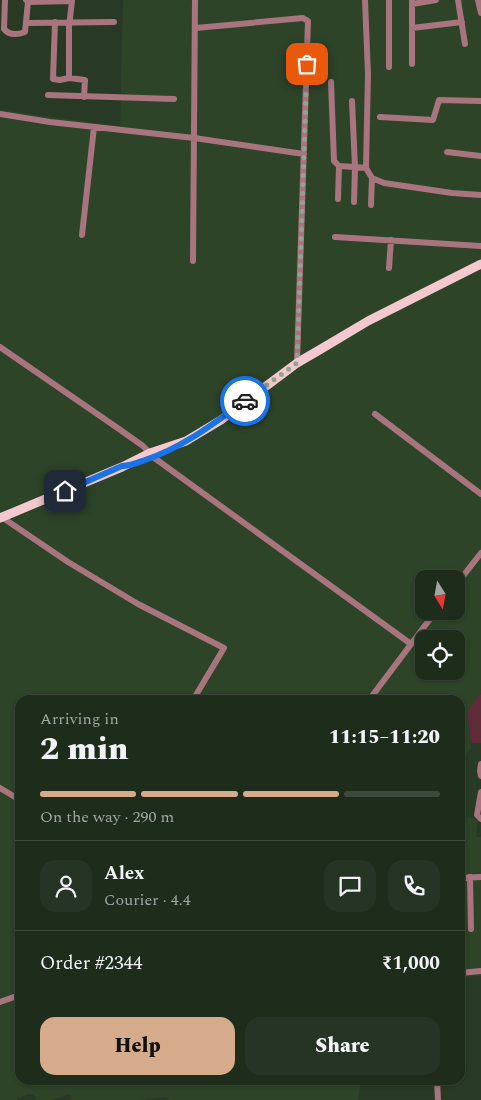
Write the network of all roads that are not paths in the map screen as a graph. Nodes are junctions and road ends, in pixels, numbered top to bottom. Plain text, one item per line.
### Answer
1 (195, 0) edge
2 (365, 0) edge
3 (388, 0) edge
4 (436, 0) edge
5 (458, 0) edge
6 (478, 0) edge
7 (3, 1) edge
8 (27, 1) edge
9 (412, 2) edge
10 (481, 13) edge
11 (55, 22) junction
12 (71, 22) junction
13 (114, 22) dead end
14 (462, 22) junction
15 (26, 23) junction
16 (196, 28) junction
17 (412, 28) junction
18 (466, 44) dead end
19 (412, 64) dead end
20 (389, 67) dead end
21 (69, 78) junction
22 (332, 82) dead end
23 (48, 95) dead end
24 (84, 97) junction
25 (174, 99) dead end
26 (352, 101) dead end
27 (481, 101) edge
28 (0, 114) edge
29 (380, 117) dead end
30 (94, 126) junction
31 (194, 138) junction
32 (447, 152) dead end
33 (304, 154) junction
34 (481, 156) edge
35 (339, 166) junction
36 (355, 167) junction
37 (366, 168) junction
38 (372, 178) junction
39 (481, 195) edge
40 (338, 199) dead end
41 (354, 202) dead end
42 (371, 205) dead end
43 (82, 235) dead end
44 (334, 237) dead end
45 (392, 240) junction
46 (481, 246) edge
47 (193, 260) dead end
48 (480, 262) edge
49 (389, 268) dead end
50 (0, 347) edge
51 (297, 363) junction
52 (375, 414) dead end
53 (152, 455) junction
54 (481, 494) edge
55 (1, 517) edge
56 (481, 554) edge
57 (465, 574) edge
58 (429, 620) edge
59 (411, 644) junction
60 (196, 695) edge
61 (373, 695) edge
62 (481, 764) edge
63 (481, 776) edge
64 (0, 788) edge
65 (481, 796) edge
66 (15, 797) edge
67 (481, 819) edge
68 (470, 877) junction
69 (481, 877) edge
70 (465, 878) edge
71 (470, 930) dead end
72 (481, 971) edge
73 (465, 973) edge
74 (15, 997) edge
75 (0, 1002) edge
76 (437, 1085) edge
77 (438, 1100) edge

1 - 16 street
2 - 37 street
3 - 20 street
4 - 9 street
5 - 14 street
6 - 10 street
7 - 15 street
8 - 12 street
8 - 15 street
9 - 17 street
11 - 12 street
11 - 15 street
11 - 21 street
12 - 13 street
12 - 21 street
14 - 17 street
14 - 18 street
16 - 31 street
16 - 33 street
17 - 19 street
21 - 24 street
22 - 35 street
23 - 24 street
24 - 25 street
26 - 36 street
27 - 29 street
28 - 30 street
30 - 31 street
30 - 43 street
31 - 33 street
31 - 47 street
32 - 34 street
33 - 51 street
35 - 36 street
35 - 40 street
36 - 37 street
36 - 41 street
37 - 38 street
38 - 39 street
38 - 42 street
44 - 45 street
45 - 46 street
45 - 49 street
48 - 51 main road
50 - 53 street
51 - 53 main road
52 - 54 street
53 - 55 main road
53 - 59 street
55 - 60 street
56 - 57 street
58 - 59 street
59 - 61 street
62 - 63 street
64 - 66 street
65 - 67 street
68 - 69 street
68 - 70 street
68 - 71 street
72 - 73 street
74 - 75 street
76 - 77 street

